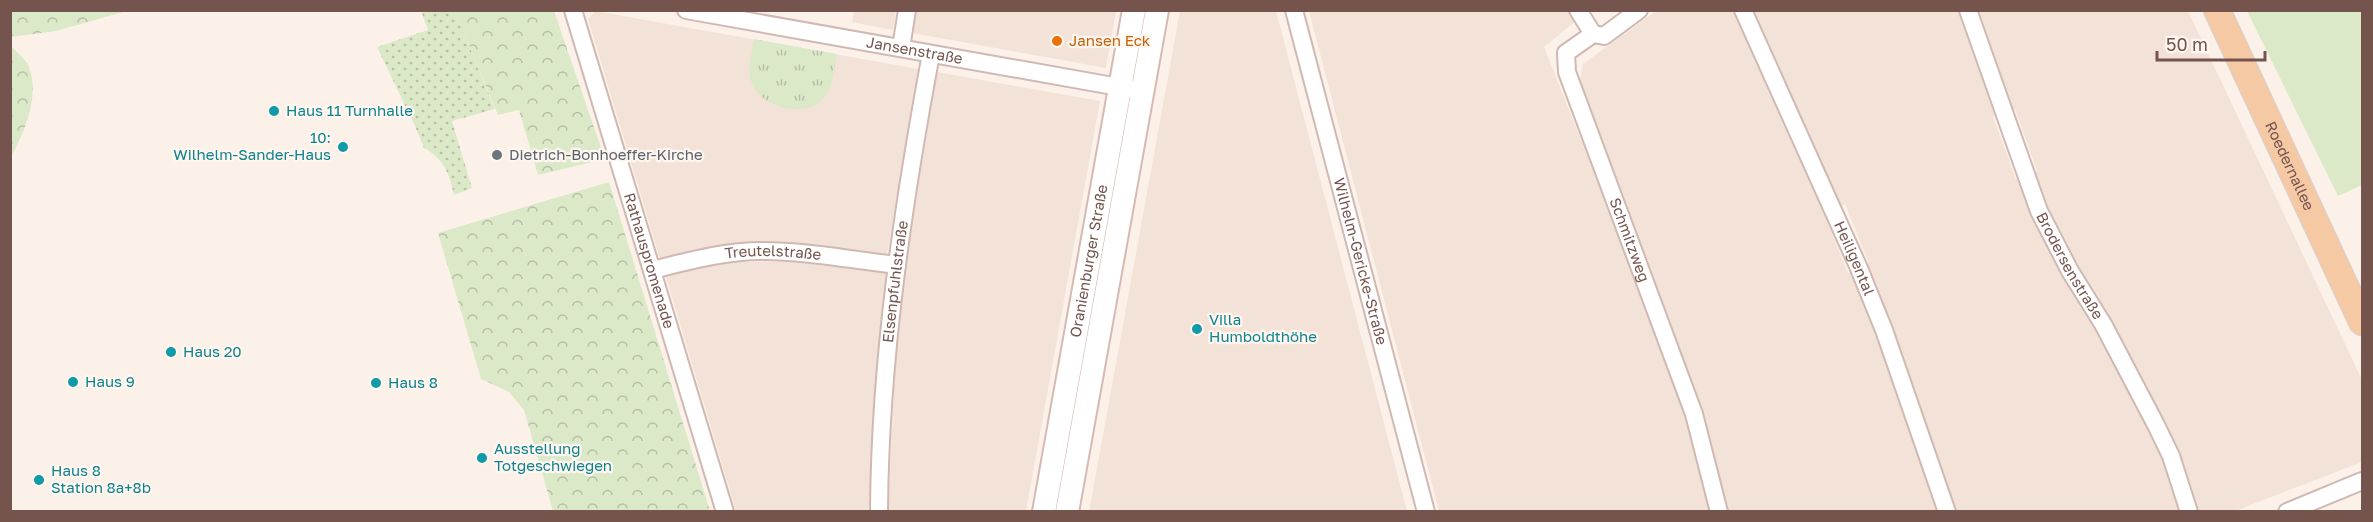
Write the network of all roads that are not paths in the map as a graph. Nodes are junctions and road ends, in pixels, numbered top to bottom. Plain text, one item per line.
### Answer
1 (573, 10) edge
2 (686, 10) edge
3 (907, 10) edge
4 (1134, 10) edge
5 (1157, 10) edge
6 (1294, 10) edge
7 (1578, 10) edge
8 (1639, 10) edge
9 (1743, 10) edge
10 (1968, 10) edge
11 (2217, 10) edge
12 (723, 14) edge
13 (1593, 34) junction
14 (901, 48) junction
15 (931, 54) junction
16 (1120, 87) junction
17 (1143, 91) junction
18 (897, 265) junction
19 (652, 270) junction
20 (2362, 322) edge
21 (2362, 481) edge
22 (725, 512) edge
23 (879, 512) edge
24 (1044, 512) edge
25 (1067, 512) edge
26 (1426, 512) edge
27 (1719, 512) edge
28 (1947, 512) edge
29 (2189, 512) edge
30 (2287, 512) edge

1 - 19 street, Rathauspromenade
2 - 12 street, Jansenstraße
3 - 14 street
4 - 16 main road, Oranienburger Straße
5 - 17 main road, Oranienburger Straße
6 - 26 street, Wilhelm-Gericke-Straße
7 - 13 street
8 - 13 street, Schmitzweg
9 - 28 street, Heiligental
10 - 29 street, Brodersenstraße
11 - 20 main road, Roedernallee
12 - 14 street, Jansenstraße
13 - 27 street, Schmitzweg
14 - 15 street, Jansenstraße
15 - 16 street, Jansenstraße
15 - 18 street, Elsenpfuhlstraße
16 - 17 street, Jansenstraße
16 - 24 main road, Oranienburger Straße
17 - 25 main road, Oranienburger Straße
18 - 19 street, Treutelstraße
18 - 23 street, Elsenpfuhlstraße
19 - 22 street, Rathauspromenade
21 - 30 street

